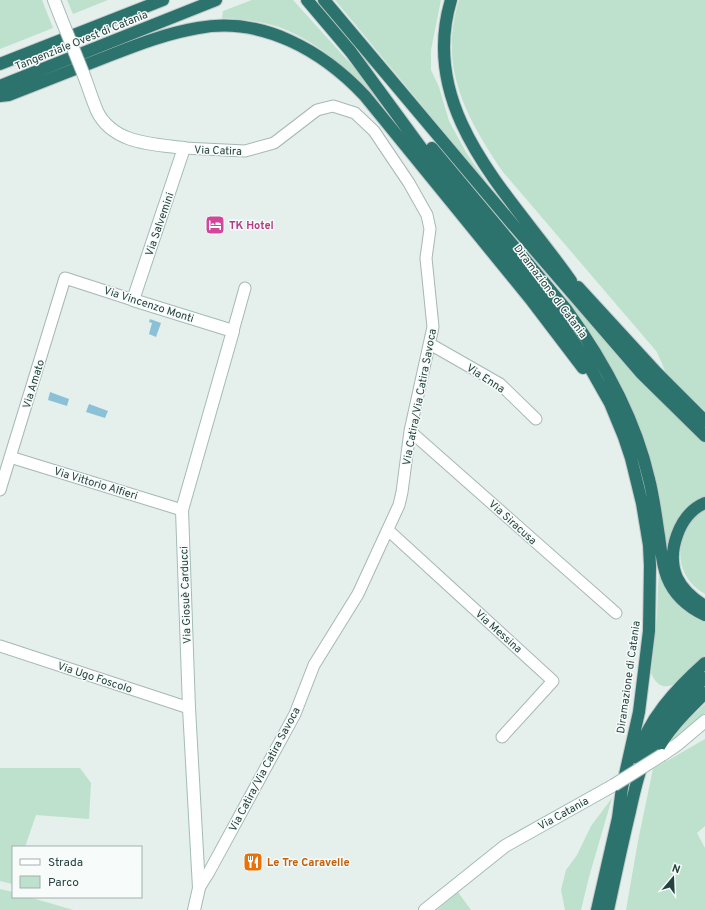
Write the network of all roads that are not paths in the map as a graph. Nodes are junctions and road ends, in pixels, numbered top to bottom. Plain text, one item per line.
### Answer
1 (54, 0) edge
2 (146, 0) edge
3 (163, 0) edge
4 (216, 0) edge
5 (307, 0) edge
6 (324, 0) edge
7 (452, 0) edge
8 (109, 22) junction
9 (351, 52) junction
10 (0, 64) edge
11 (0, 86) edge
12 (0, 96) edge
13 (184, 148) junction
14 (427, 215) joint
15 (515, 227) junction
16 (568, 277) junction
17 (65, 278) joint
18 (245, 288) dead end
19 (133, 300) junction
20 (233, 331) junction
21 (608, 334) junction
22 (430, 344) junction
23 (601, 386) junction
24 (536, 419) dead end
25 (705, 421) edge
26 (410, 430) junction
27 (705, 436) edge
28 (10, 457) junction
29 (0, 490) edge
30 (705, 503) edge
31 (182, 510) junction
32 (388, 530) junction
33 (705, 606) edge
34 (616, 612) dead end
35 (705, 615) edge
36 (0, 646) edge
37 (705, 663) edge
38 (705, 678) edge
39 (705, 693) edge
40 (189, 708) junction
41 (705, 721) edge
42 (502, 737) dead end
43 (618, 818) junction
44 (199, 888) junction
45 (194, 910) edge
46 (425, 910) edge
47 (597, 910) edge
48 (608, 910) edge
49 (615, 910) edge

1 - 13 street, Via Catira, bridge
2 - 8 highway
3 - 8 highway, Tangenziale Ovest di Catania
4 - 11 highway, Tangenziale Ovest di Catania
5 - 9 highway, Diramazione di Catania
6 - 15 highway, Diramazione di Catania
7 - 16 highway
8 - 10 highway, Tangenziale Ovest di Catania
9 - 23 highway, Diramazione di Catania
9 - 35 highway
12 - 23 highway
13 - 14 street, Via Catira
13 - 19 street, Via Salvemini
14 - 22 street, Via Catira/Via Catira Savoca
15 - 16 highway
15 - 21 highway, Diramazione di Catania
16 - 21 highway
16 - 25 highway
17 - 19 street, Via Vincenzo Monti
17 - 28 street, Via Amato
18 - 20 street, Via Giosuè Carducci
19 - 20 street, Via Vincenzo Monti
20 - 31 street, Via Giosuè Carducci
21 - 27 highway, Diramazione di Catania
22 - 24 street, Via Enna
22 - 26 street, Via Catira/Via Catira Savoca
23 - 43 highway, Diramazione di Catania
26 - 32 street, Via Catira/Via Catira Savoca
26 - 34 street, Via Siracusa
28 - 29 street, Via Amato
28 - 31 street, Via Vittorio Alfieri
30 - 33 highway
31 - 40 street, Via Giosuè Carducci
32 - 42 street, Via Messina
32 - 44 street, Via Catira/Via Catira Savoca
36 - 40 street, Via Ugo Foscolo
37 - 43 highway
38 - 48 highway
39 - 49 highway
40 - 44 street, Via Giosuè Carducci
41 - 46 street, Via Catania, bridge
43 - 47 highway, Diramazione di Catania
44 - 45 street, Via Giosuè Carducci

